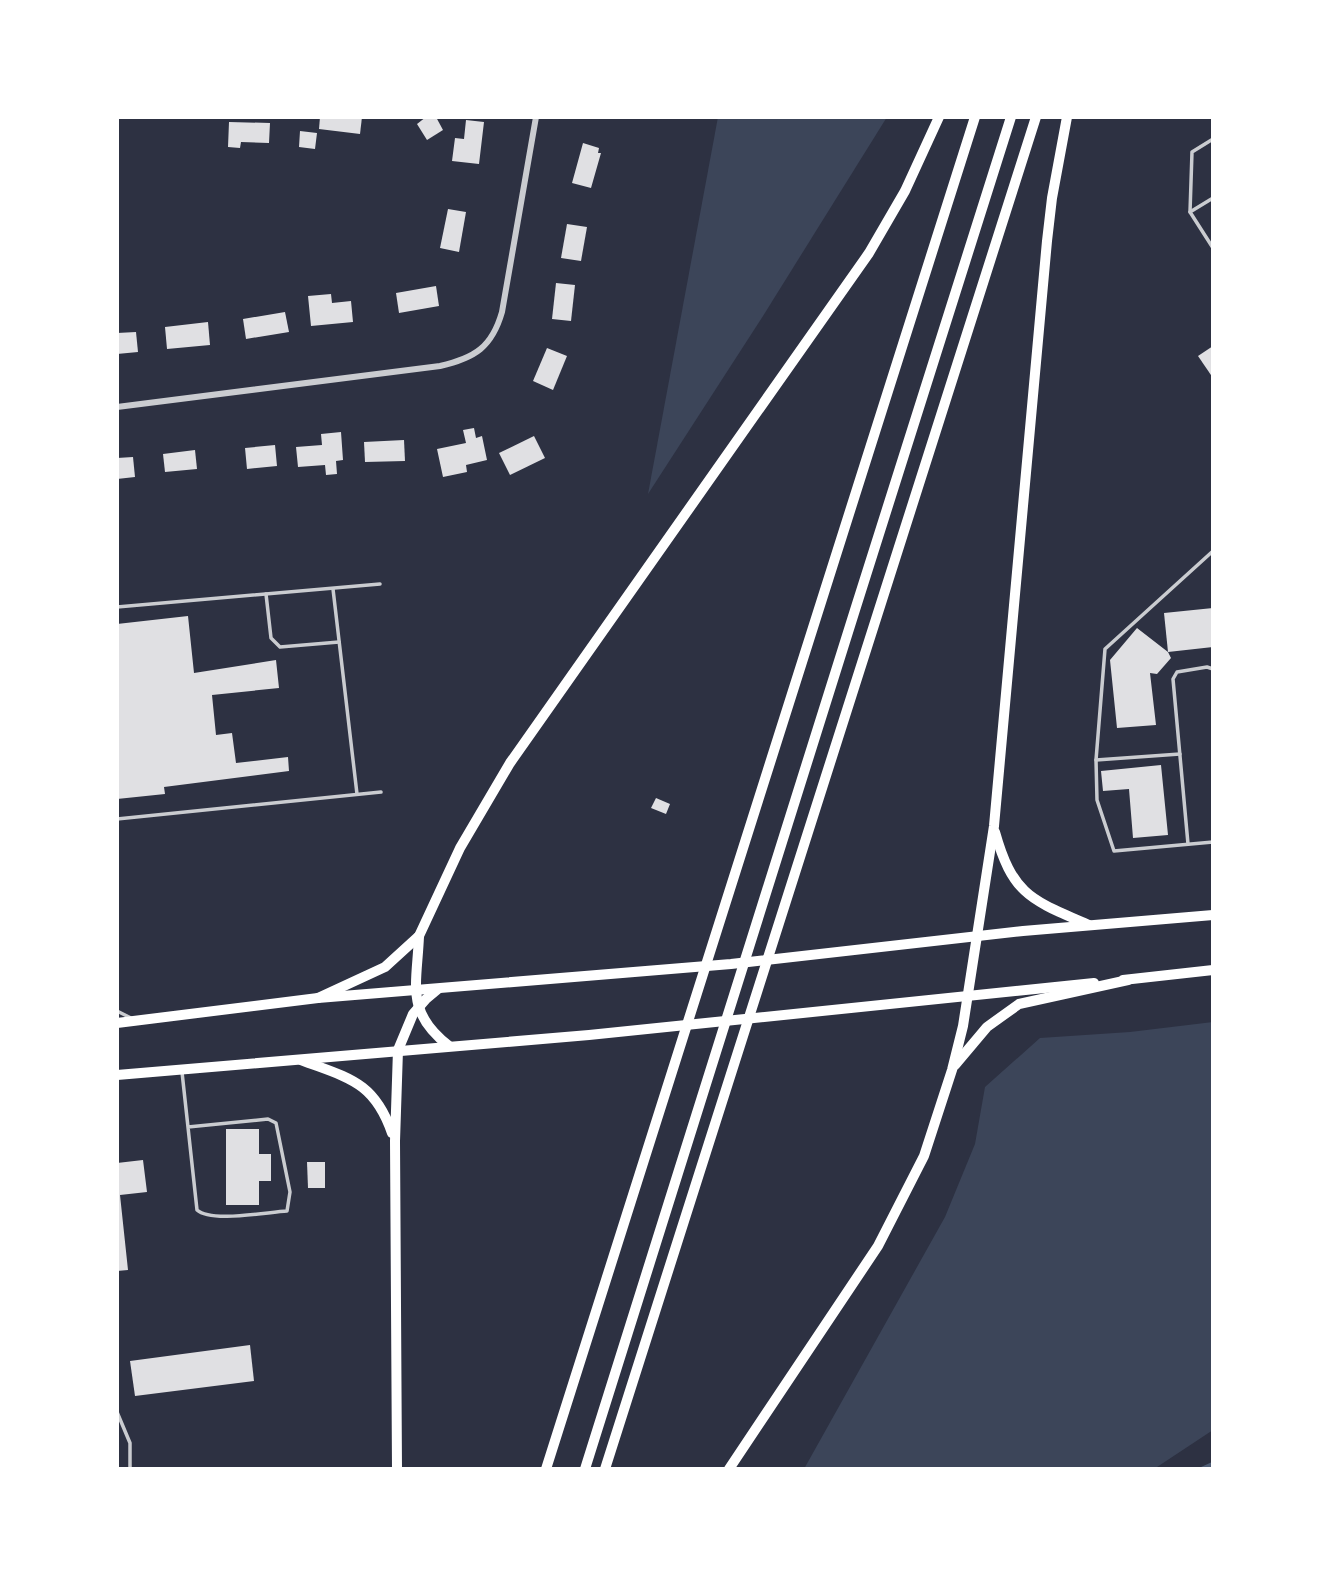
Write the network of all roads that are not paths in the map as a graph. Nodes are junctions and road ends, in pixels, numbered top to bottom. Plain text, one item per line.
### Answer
1 (536, 117) edge
2 (939, 117) edge
3 (975, 117) edge
4 (1011, 117) edge
5 (1036, 117) edge
6 (1067, 117) edge
7 (1213, 139) edge
8 (1213, 198) edge
9 (1191, 212) junction
10 (1213, 248) edge
11 (117, 407) edge
12 (1213, 551) edge
13 (380, 584) dead end
14 (333, 589) junction
15 (266, 594) junction
16 (117, 607) edge
17 (339, 642) junction
18 (1213, 669) edge
19 (1180, 754) junction
20 (1096, 760) junction
21 (381, 792) dead end
22 (356, 794) junction
23 (117, 819) edge
24 (994, 826) junction
25 (1213, 842) edge
26 (1188, 845) junction
27 (1213, 915) edge
28 (1089, 925) junction
29 (419, 936) junction
30 (975, 938) junction
31 (1213, 970) edge
32 (1128, 980) junction
33 (438, 989) junction
34 (416, 991) junction
35 (966, 997) junction
36 (318, 998) junction
37 (418, 1008) junction
38 (117, 1011) edge
39 (136, 1020) junction
40 (117, 1023) edge
41 (449, 1046) junction
42 (398, 1051) junction
43 (301, 1060) junction
44 (182, 1070) junction
45 (951, 1070) junction
46 (117, 1075) edge
47 (188, 1127) junction
48 (395, 1140) junction
49 (117, 1412) edge
50 (130, 1469) edge
51 (397, 1469) edge
52 (546, 1469) edge
53 (584, 1469) edge
54 (605, 1469) edge
55 (729, 1469) edge

1 - 11 street
2 - 29 highway
3 - 52 highway
4 - 53 highway
5 - 54 highway
6 - 24 highway
7 - 9 lane
8 - 9 lane
9 - 10 lane
12 - 20 lane
13 - 14 lane
14 - 15 lane
14 - 17 lane
15 - 16 lane
15 - 17 lane
17 - 22 lane
18 - 19 lane
19 - 20 lane
19 - 26 lane
20 - 26 lane
21 - 22 lane
22 - 23 lane
24 - 28 highway
24 - 30 highway
25 - 26 lane
27 - 28 main road
28 - 30 main road
29 - 34 highway
29 - 36 highway
30 - 33 main road
30 - 35 highway
31 - 32 main road
32 - 35 main road
32 - 45 highway
33 - 34 main road
33 - 37 highway
34 - 36 main road
34 - 37 highway
35 - 41 main road
35 - 45 highway
36 - 39 main road
37 - 41 highway
37 - 42 highway
38 - 39 lane
39 - 40 main road
41 - 42 main road
42 - 43 main road
42 - 48 highway
43 - 44 main road
43 - 48 highway
44 - 46 main road
44 - 47 lane
45 - 55 highway
47 - 47 lane
48 - 51 highway
49 - 50 lane

